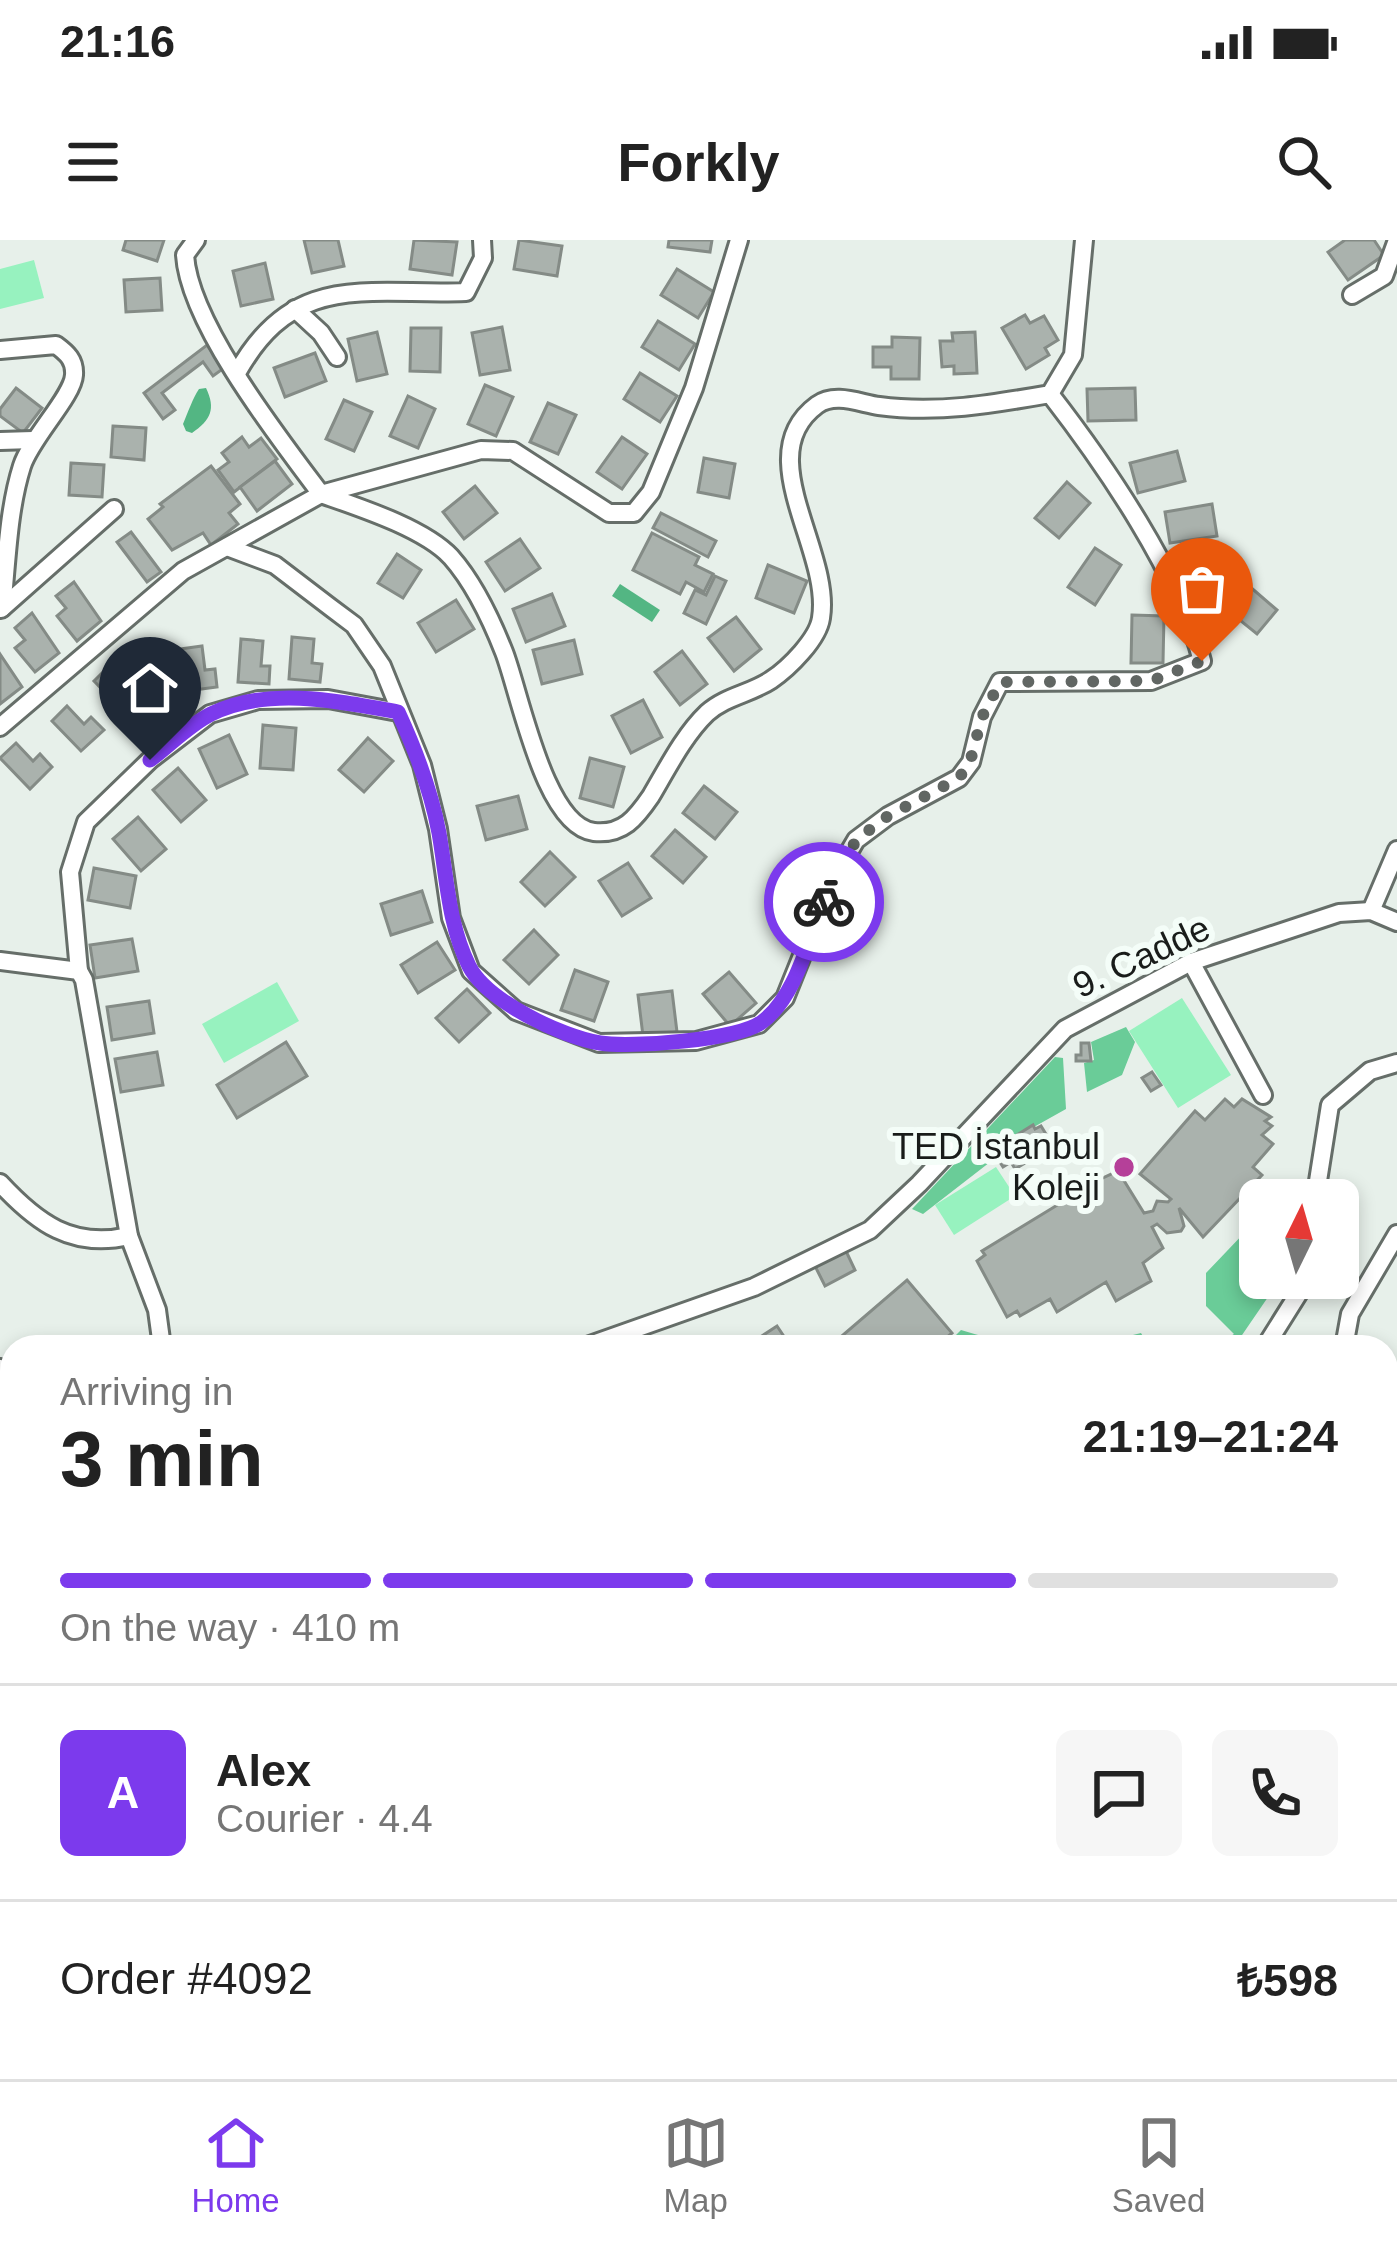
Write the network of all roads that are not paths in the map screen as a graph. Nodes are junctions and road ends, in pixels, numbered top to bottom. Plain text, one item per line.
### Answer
1 (196, 240) edge
2 (482, 240) edge
3 (739, 240) edge
4 (1084, 240) edge
5 (1397, 240) edge
6 (1352, 296) dead end
7 (295, 309) junction
8 (0, 350) edge
9 (338, 357) dead end
10 (237, 373) junction
11 (1050, 394) junction
12 (33, 440) junction
13 (0, 441) edge
14 (321, 494) junction
15 (114, 509) dead end
16 (6, 520) edge
17 (227, 548) junction
18 (1, 608) edge
19 (398, 712) junction
20 (0, 727) edge
21 (1397, 850) edge
22 (1371, 911) junction
23 (1397, 922) edge
24 (0, 961) edge
25 (1191, 962) junction
26 (79, 971) junction
27 (1397, 1063) edge
28 (1263, 1095) dead end
29 (1318, 1179) edge
30 (0, 1183) edge
31 (1397, 1234) edge
32 (128, 1236) junction
33 (1295, 1299) edge
34 (160, 1335) edge
35 (618, 1335) edge
36 (1273, 1335) edge
37 (1346, 1335) edge

1 - 10 street
2 - 7 street
3 - 14 street
4 - 11 street
5 - 6 street
7 - 9 street
7 - 10 street
8 - 12 street
10 - 14 street
11 - 14 street
11 - 19 street
12 - 13 street
12 - 16 street
14 - 17 street
15 - 18 street
16 - 18 street
17 - 19 street
17 - 20 street
19 - 26 street
21 - 22 street
22 - 23 street
22 - 25 street, 9. Cadde
24 - 26 street
25 - 28 street
25 - 35 street, 9. Cadde
26 - 32 street
27 - 29 street
30 - 32 street
31 - 37 street
32 - 34 street
33 - 36 street

